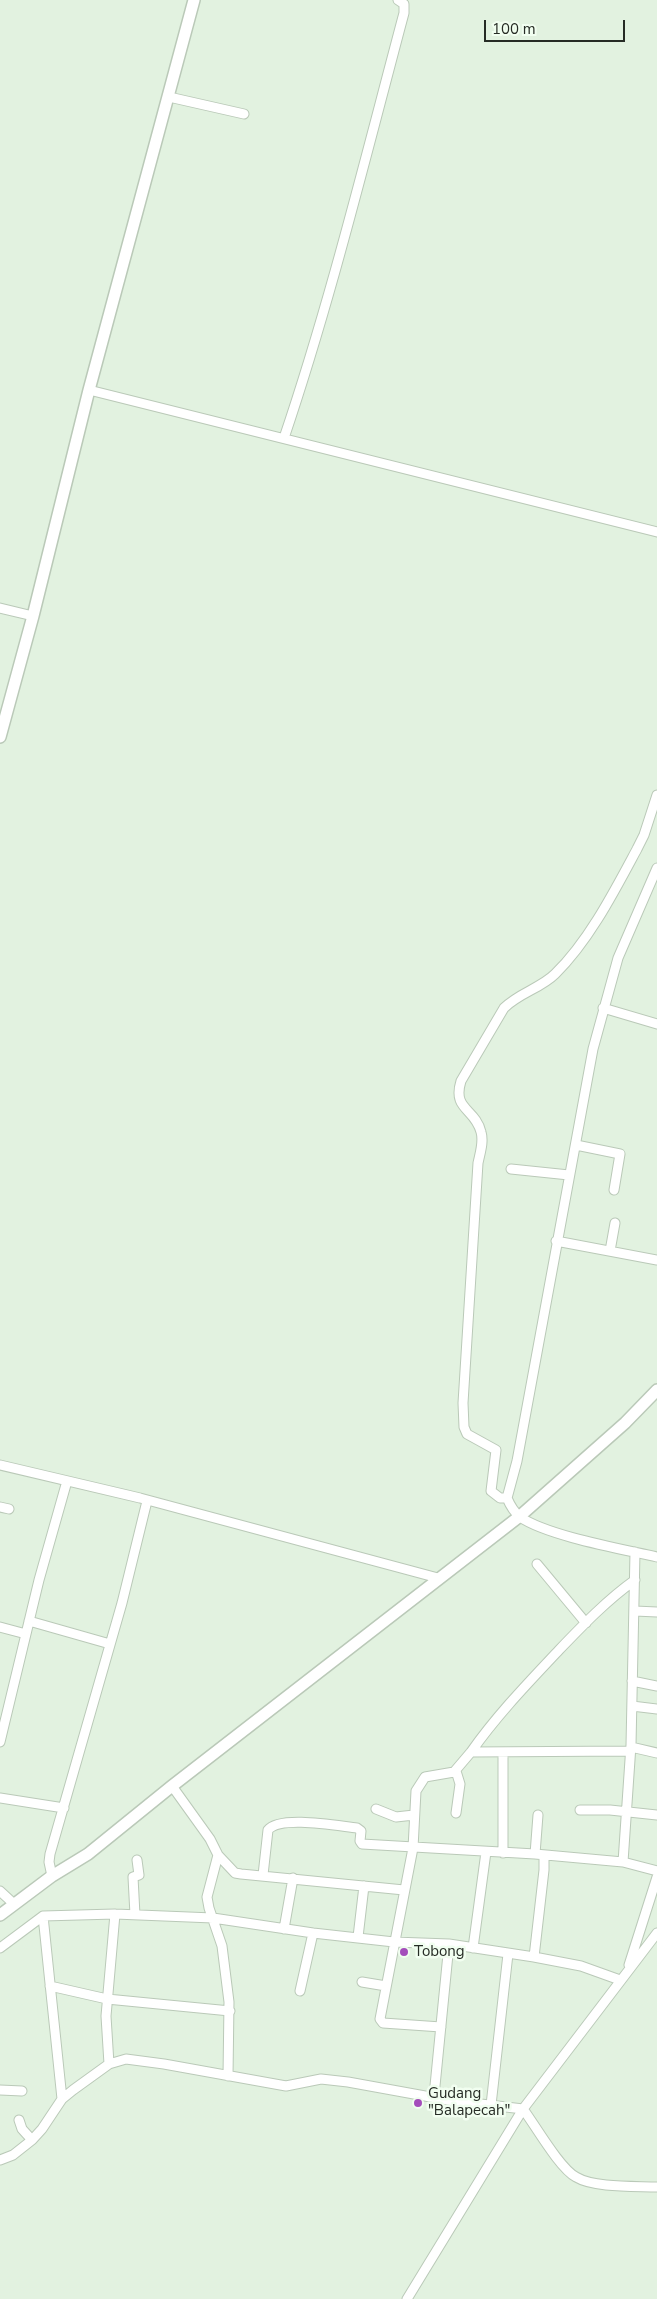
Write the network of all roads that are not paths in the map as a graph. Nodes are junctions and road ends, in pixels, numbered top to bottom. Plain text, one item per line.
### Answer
1 (194, 0) edge
2 (398, 0) edge
3 (169, 98) junction
4 (244, 114) dead end
5 (90, 390) junction
6 (284, 438) junction
7 (657, 532) edge
8 (0, 608) edge
9 (33, 616) junction
10 (0, 737) edge
11 (657, 795) edge
12 (657, 870) edge
13 (603, 1008) junction
14 (657, 1024) edge
15 (576, 1145) junction
16 (511, 1169) dead end
17 (569, 1175) junction
18 (614, 1190) dead end
19 (615, 1223) dead end
20 (556, 1241) junction
21 (610, 1251) junction
22 (657, 1260) edge
23 (657, 1390) edge
24 (0, 1465) edge
25 (67, 1481) junction
26 (507, 1498) junction
27 (147, 1501) junction
28 (522, 1517) junction
29 (635, 1552) junction
30 (657, 1557) edge
31 (537, 1564) dead end
32 (438, 1578) junction
33 (636, 1580) junction
34 (635, 1611) junction
35 (657, 1612) edge
36 (29, 1622) junction
37 (586, 1623) junction
38 (0, 1627) edge
39 (26, 1634) junction
40 (110, 1644) junction
41 (632, 1681) junction
42 (657, 1686) edge
43 (632, 1706) junction
44 (657, 1709) edge
45 (2, 1728) edge
46 (0, 1742) edge
47 (631, 1749) junction
48 (472, 1752) junction
49 (503, 1752) junction
50 (657, 1753) edge
51 (456, 1771) junction
52 (174, 1788) junction
53 (0, 1798) edge
54 (64, 1808) junction
55 (376, 1809) dead end
56 (580, 1810) dead end
57 (628, 1812) junction
58 (456, 1813) dead end
59 (538, 1814) dead end
60 (414, 1815) junction
61 (657, 1815) edge
62 (413, 1848) junction
63 (486, 1852) junction
64 (503, 1853) junction
65 (540, 1854) junction
66 (218, 1855) junction
67 (137, 1860) dead end
68 (624, 1862) junction
69 (657, 1871) edge
70 (263, 1875) junction
71 (52, 1876) junction
72 (657, 1876) edge
73 (293, 1878) junction
74 (364, 1886) junction
75 (404, 1890) junction
76 (0, 1891) edge
77 (14, 1904) junction
78 (115, 1914) junction
79 (136, 1915) junction
80 (0, 1916) edge
81 (43, 1916) junction
82 (213, 1918) junction
83 (284, 1929) junction
84 (313, 1933) junction
85 (657, 1933) edge
86 (358, 1937) junction
87 (394, 1942) junction
88 (449, 1944) junction
89 (0, 1948) edge
90 (473, 1948) junction
91 (508, 1954) junction
92 (534, 1956) junction
93 (628, 1970) junction
94 (620, 1980) junction
95 (362, 1982) dead end
96 (50, 1986) junction
97 (386, 1986) junction
98 (300, 1991) dead end
99 (107, 1999) junction
100 (230, 2011) junction
101 (441, 2026) junction
102 (109, 2064) junction
103 (228, 2076) junction
104 (0, 2090) edge
105 (22, 2091) dead end
106 (434, 2096) junction
107 (62, 2099) junction
108 (491, 2105) junction
109 (523, 2109) junction
110 (19, 2120) dead end
111 (32, 2140) junction
112 (0, 2160) edge
113 (657, 2187) edge
114 (407, 2299) edge

1 - 3 main road
2 - 6 street
3 - 4 street
3 - 5 main road
5 - 6 street
5 - 9 main road
6 - 7 street
8 - 9 street
9 - 10 main road
11 - 26 street
12 - 13 street
13 - 14 street
13 - 15 street
15 - 17 street
15 - 18 street
16 - 17 street
17 - 20 street
19 - 21 street
20 - 21 street
20 - 26 street
21 - 22 street
23 - 28 main road
24 - 25 street
25 - 27 street
25 - 36 street
26 - 28 street
27 - 32 street
27 - 40 street
28 - 29 street
28 - 32 main road
29 - 30 street
29 - 33 street
31 - 37 street
32 - 52 main road
33 - 34 street
33 - 37 street
34 - 35 street
34 - 41 street
36 - 39 street
36 - 40 street
37 - 48 street
38 - 39 street
39 - 45 street
40 - 54 street
41 - 42 street
41 - 43 street
43 - 44 street
43 - 47 street
45 - 46 street
47 - 49 street
47 - 50 street
47 - 57 street
48 - 49 street
48 - 51 street
49 - 64 street
51 - 58 street
51 - 60 street
52 - 66 street
52 - 71 main road
53 - 54 street
54 - 71 street
55 - 60 street
56 - 57 street
57 - 61 street
57 - 68 street
59 - 65 street
60 - 62 street
62 - 63 street
62 - 70 street
62 - 75 street
63 - 64 street
63 - 90 street
64 - 65 street
65 - 68 street
65 - 92 street
66 - 70 street
66 - 82 street
67 - 79 street
68 - 69 street
70 - 73 street
71 - 77 main road
72 - 93 street
73 - 74 street
73 - 83 street
74 - 75 street
74 - 86 street
75 - 87 street
76 - 77 street
77 - 80 main road
78 - 79 street
78 - 81 street
78 - 99 street
79 - 82 street
81 - 89 street
81 - 96 street
82 - 83 street
82 - 100 street
83 - 84 street
84 - 86 street
84 - 98 street
85 - 93 street
86 - 87 street
87 - 88 street
87 - 97 street
88 - 90 street
88 - 101 street
90 - 91 street
91 - 92 street
91 - 108 street
92 - 94 street
93 - 94 street
94 - 109 street
95 - 97 street
96 - 99 street
96 - 107 street
97 - 101 street
99 - 100 street
99 - 102 street
100 - 103 street
101 - 106 street
102 - 103 street
102 - 107 street
103 - 106 street
104 - 105 street
106 - 108 street
107 - 111 street
108 - 109 street
109 - 113 street
109 - 114 street
110 - 111 street
111 - 112 street

